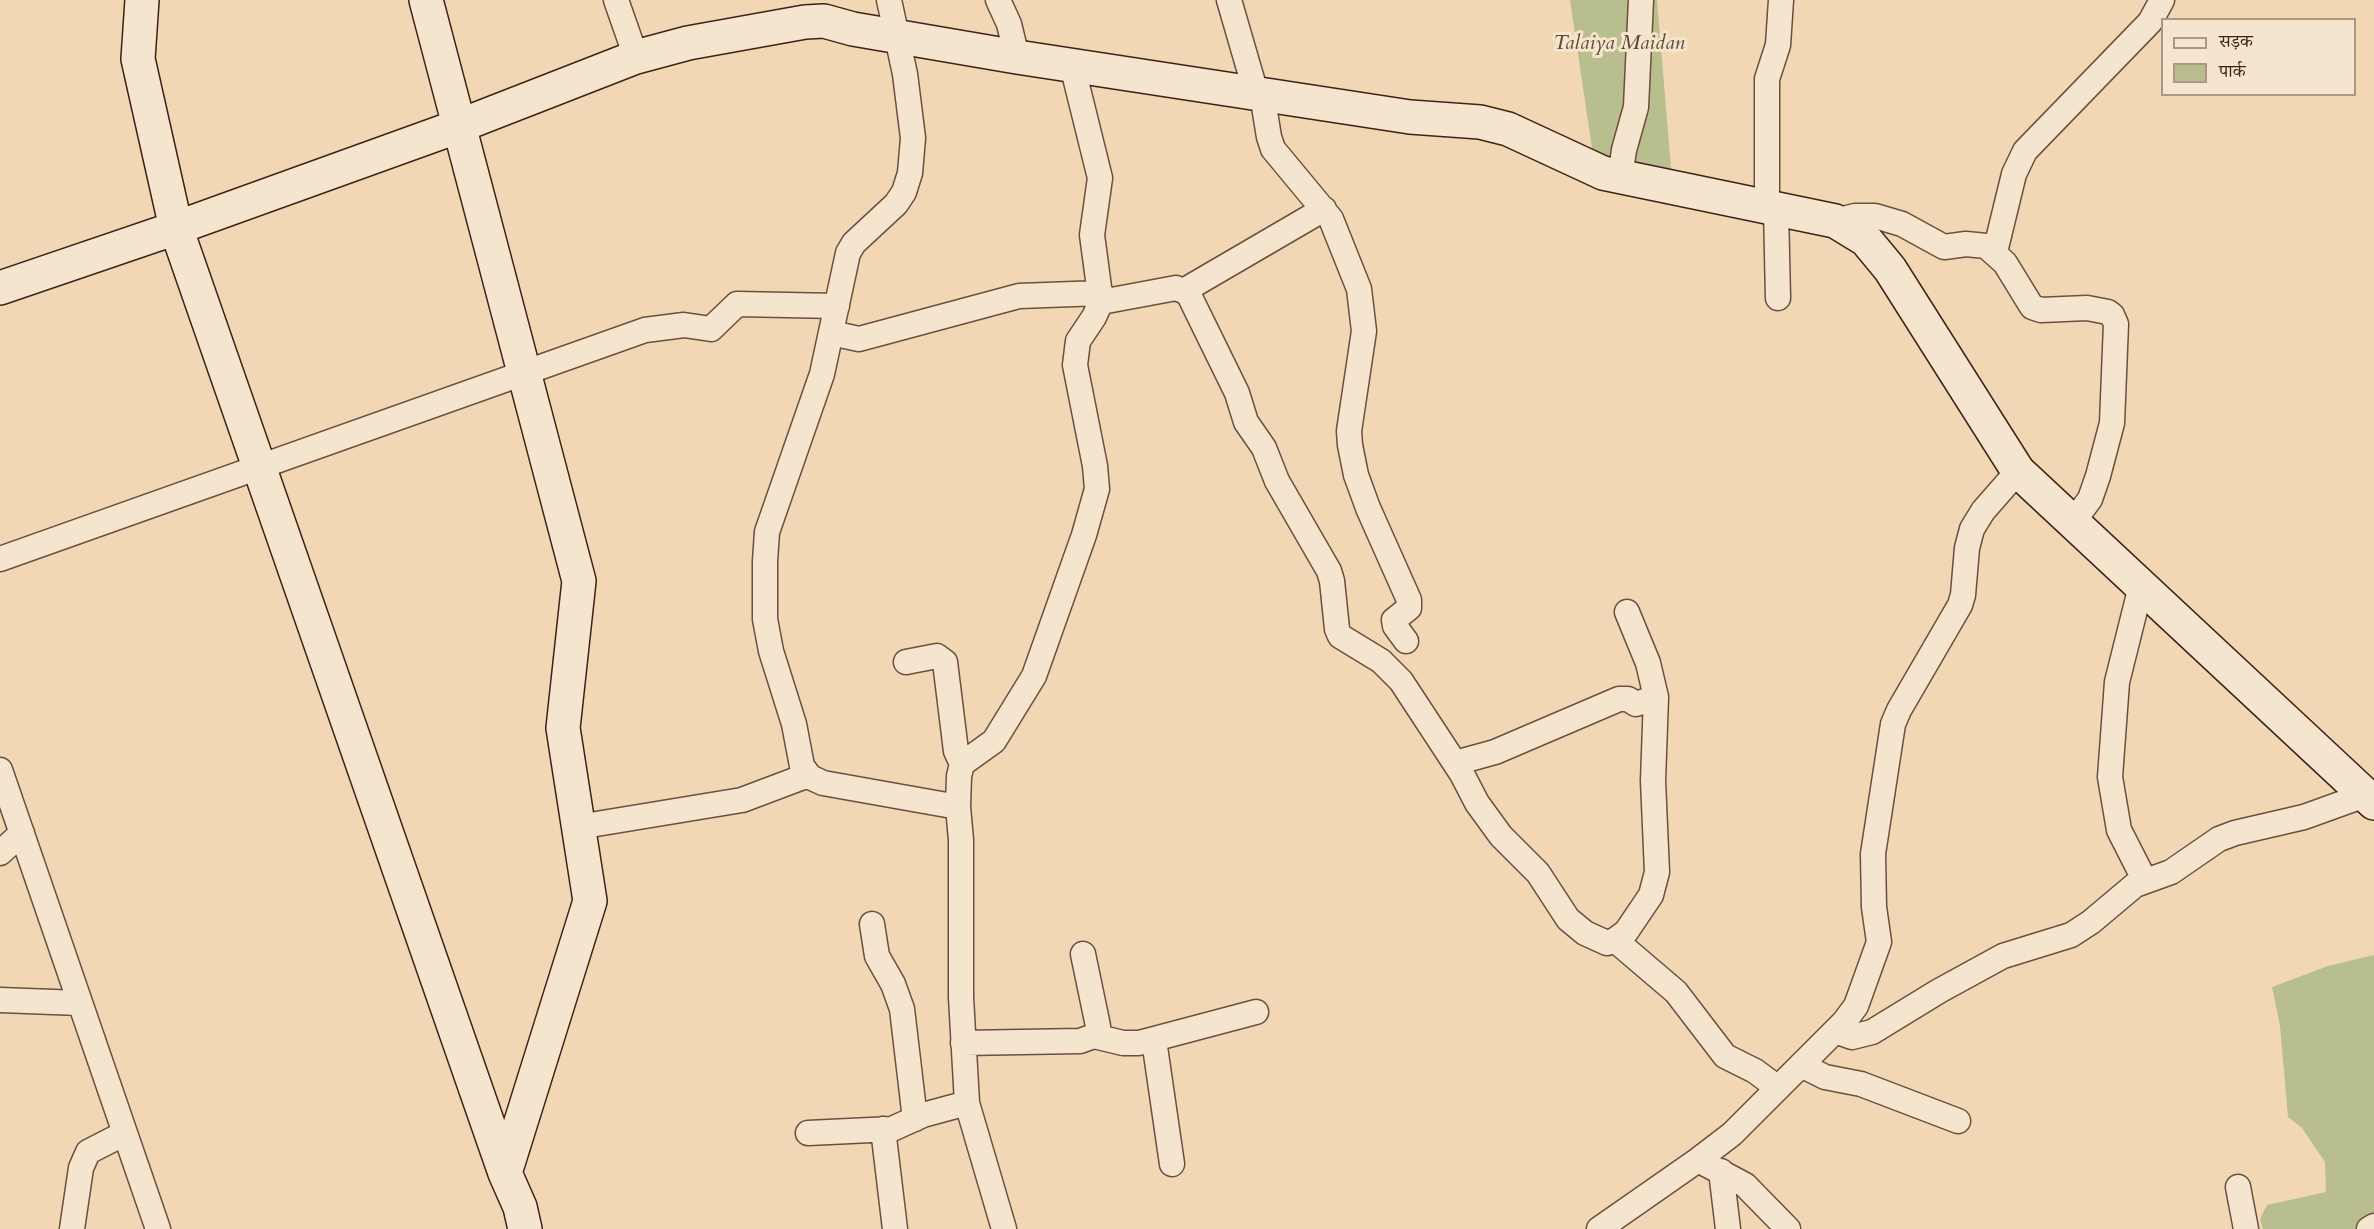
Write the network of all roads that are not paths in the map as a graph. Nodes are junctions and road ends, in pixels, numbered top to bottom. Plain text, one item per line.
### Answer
1 (142, 0) edge
2 (426, 0) edge
3 (616, 0) edge
4 (889, 0) edge
5 (998, 0) edge
6 (1229, 0) edge
7 (1641, 0) edge
8 (1781, 0) edge
9 (2162, 0) edge
10 (897, 36) junction
11 (636, 57) junction
12 (1017, 57) junction
13 (1072, 65) junction
14 (1259, 93) junction
15 (459, 126) junction
16 (1620, 178) junction
17 (1772, 208) junction
18 (1324, 209) junction
19 (1835, 221) junction
20 (176, 228) junction
21 (1982, 247) junction
22 (0, 288) edge
23 (1185, 290) junction
24 (1101, 298) junction
25 (1779, 298) dead end
26 (837, 306) junction
27 (831, 333) junction
28 (524, 374) junction
29 (258, 465) junction
30 (2018, 471) junction
31 (2073, 522) junction
32 (0, 559) edge
33 (2141, 586) junction
34 (1626, 612) dead end
35 (1406, 641) dead end
36 (906, 662) dead end
37 (1656, 697) junction
38 (1455, 763) junction
39 (962, 764) junction
40 (0, 770) edge
41 (810, 777) junction
42 (2369, 799) edge
43 (958, 807) junction
44 (578, 827) junction
45 (22, 832) junction
46 (0, 853) edge
47 (2145, 881) junction
48 (872, 924) dead end
49 (1615, 940) junction
50 (1083, 954) dead end
51 (0, 1000) edge
52 (80, 1003) junction
53 (1256, 1012) dead end
54 (1835, 1031) junction
55 (1094, 1036) junction
56 (1154, 1040) junction
57 (963, 1043) junction
58 (1801, 1065) junction
59 (1779, 1088) junction
60 (967, 1103) junction
61 (915, 1119) junction
62 (1958, 1121) dead end
63 (883, 1129) junction
64 (124, 1133) junction
65 (808, 1133) dead end
66 (1698, 1160) junction
67 (1172, 1164) dead end
68 (1721, 1171) junction
69 (505, 1173) junction
70 (2238, 1187) dead end
71 (527, 1223) edge
72 (2374, 1226) edge
73 (157, 1227) edge
74 (72, 1229) edge
75 (894, 1229) edge
76 (1004, 1229) edge
77 (1599, 1229) edge
78 (1728, 1229) edge
79 (1788, 1229) edge
80 (2246, 1229) edge
81 (2369, 1229) edge

1 - 20 street
2 - 15 street
3 - 11 street
4 - 10 street
5 - 12 street
6 - 14 street
7 - 16 street
8 - 17 street
9 - 21 street
10 - 11 street
10 - 12 street
10 - 26 street
11 - 15 street
12 - 13 street
13 - 14 street
13 - 24 street
14 - 16 street
14 - 18 street
15 - 20 street
15 - 28 street
16 - 17 street
17 - 19 street
17 - 25 street
18 - 23 street
18 - 35 street
19 - 21 street
19 - 30 street
20 - 22 street
20 - 29 street
21 - 31 street
23 - 24 street
23 - 38 street
24 - 27 street
24 - 39 street
26 - 27 street
26 - 28 street
27 - 41 street
28 - 29 street
28 - 44 street
29 - 32 street
29 - 69 street
30 - 31 street
30 - 54 street
31 - 33 street
33 - 42 street
33 - 47 street
34 - 37 street
36 - 39 street
37 - 38 street
37 - 49 street
38 - 49 street
39 - 43 street
40 - 45 street
41 - 43 street
41 - 44 street
42 - 47 street
43 - 57 street
44 - 69 street
45 - 46 street
45 - 52 street
47 - 54 street
48 - 61 street
49 - 59 street
50 - 55 street
51 - 52 street
52 - 64 street
53 - 56 street
54 - 58 street
55 - 56 street
55 - 57 street
56 - 67 street
57 - 60 street
58 - 59 street
58 - 62 street
59 - 66 street
60 - 61 street
60 - 76 street
61 - 63 street
63 - 65 street
63 - 75 street
64 - 73 street
64 - 74 street
66 - 68 street
66 - 77 street
68 - 78 street
68 - 79 street
69 - 71 street
70 - 80 street
72 - 81 street

